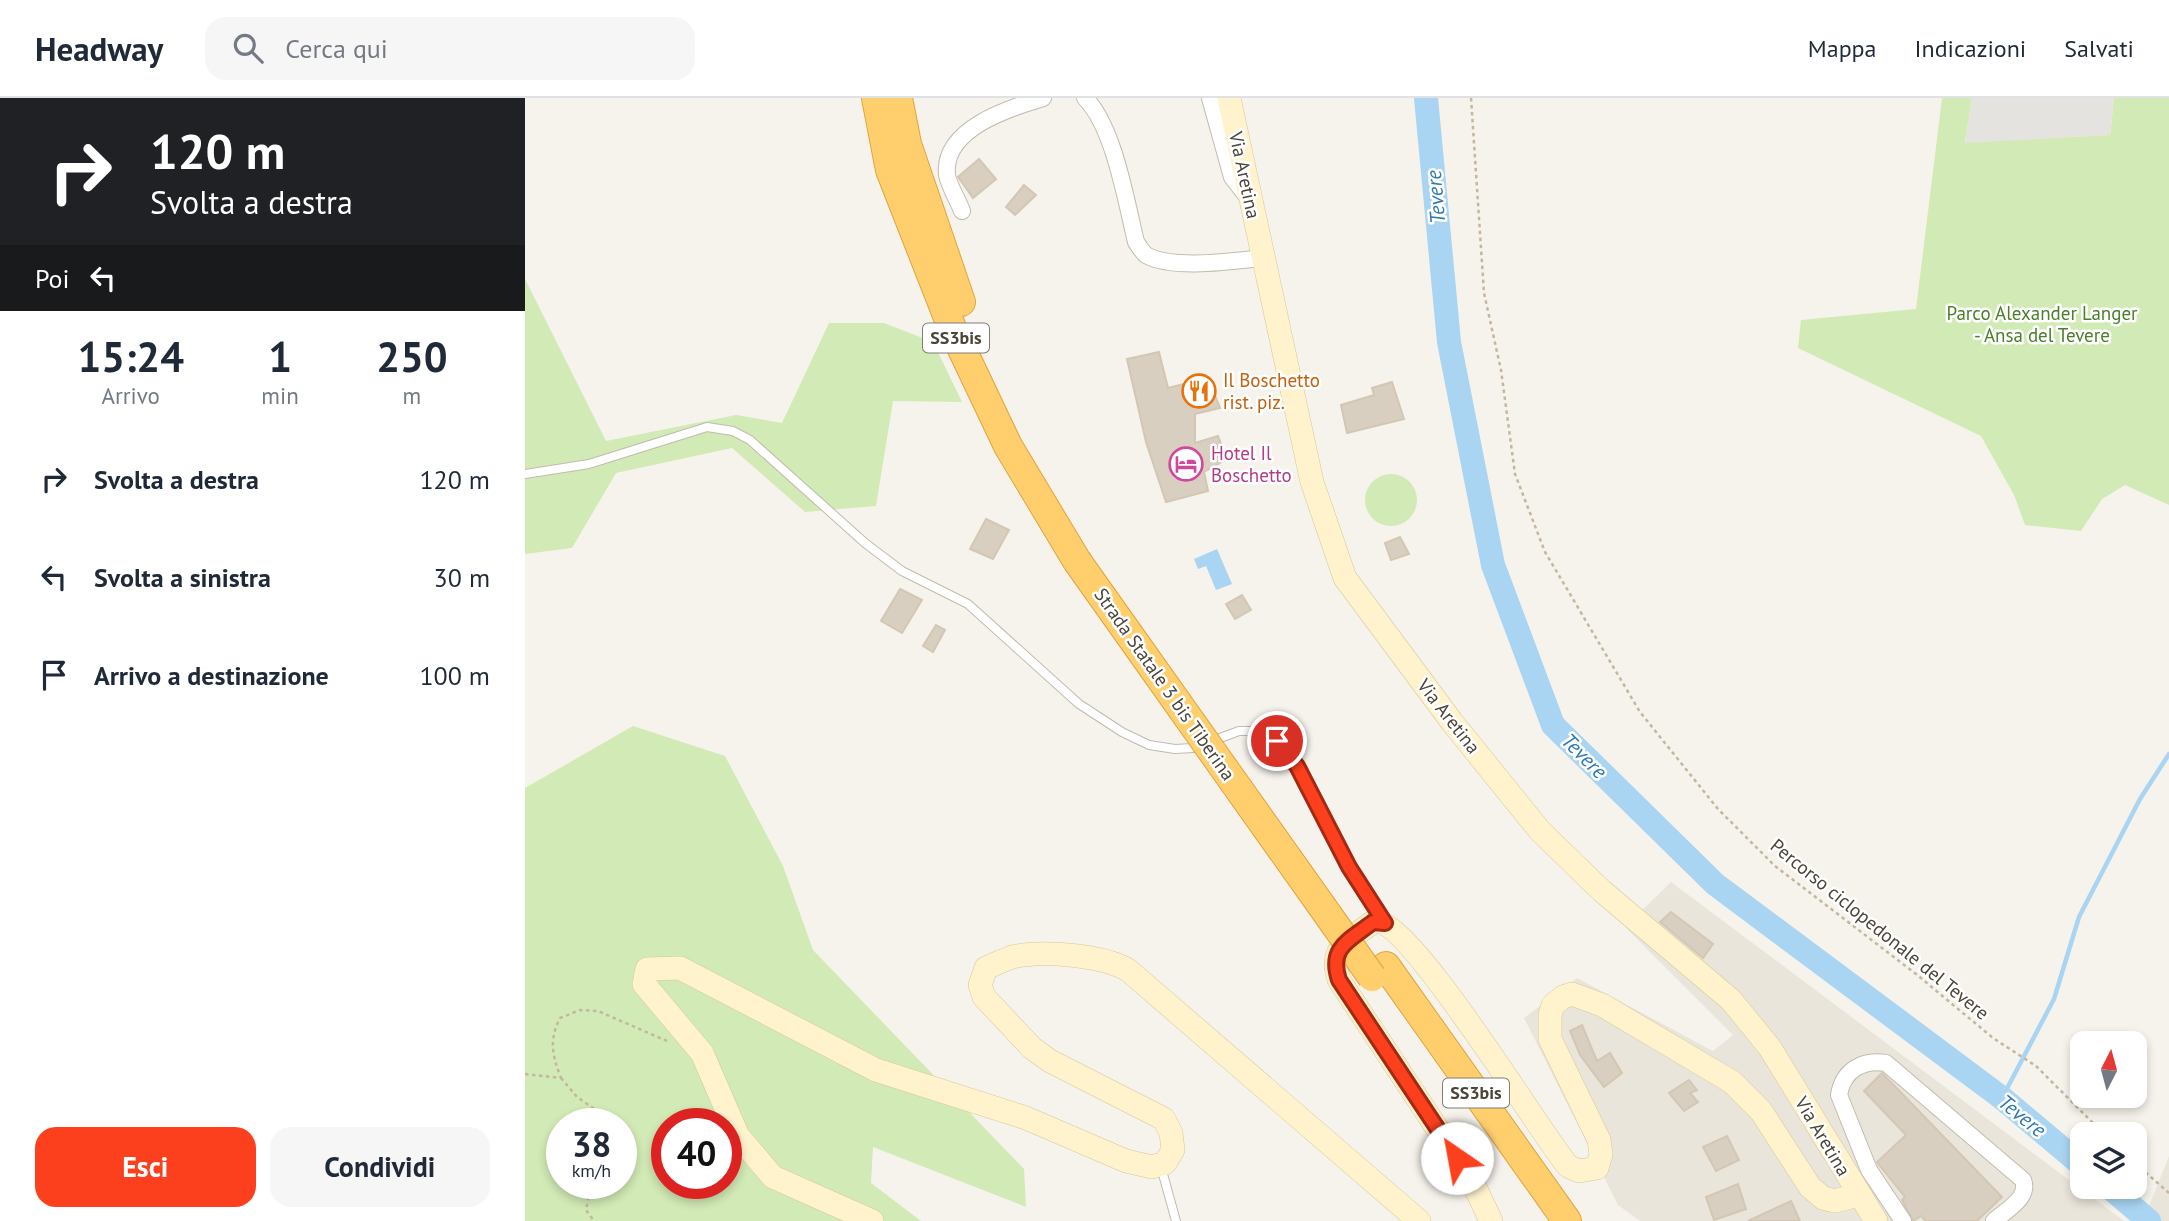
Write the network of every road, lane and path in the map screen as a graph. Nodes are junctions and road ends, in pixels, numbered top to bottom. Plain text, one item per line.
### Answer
1 (876, 98) edge
2 (898, 98) edge
3 (1043, 98) edge
4 (1085, 98) edge
5 (1210, 98) edge
6 (1229, 98) edge
7 (1471, 98) edge
8 (1251, 201) junction
9 (962, 211) dead end
10 (1262, 258) junction
11 (525, 474) edge
12 (1085, 556) junction
13 (1385, 923) junction
14 (1379, 971) junction
15 (677, 1045) dead end
16 (525, 1074) edge
17 (561, 1077) junction
18 (593, 1108) edge
19 (2092, 1122) edge
20 (1161, 1164) junction
21 (2147, 1174) edge
22 (2169, 1193) edge
23 (1858, 1195) junction
24 (588, 1199) edge
25 (594, 1221) edge
26 (873, 1221) edge
27 (1176, 1221) edge
28 (1419, 1221) edge
29 (1491, 1221) edge
30 (1546, 1221) edge
31 (1567, 1221) edge
32 (1876, 1221) edge
33 (1903, 1221) edge
34 (1994, 1221) edge

1 - 12 highway, Strada Statale 3 bis Tiberina / SS3bis
2 - 12 highway, Strada Statale 3 bis Tiberina / SS3bis
3 - 9 street
4 - 10 street
5 - 8 street
6 - 8 street, Via Aretina
7 - 19 path, Percorso ciclopedonale del Tevere
8 - 10 street, Via Aretina
10 - 23 street, Via Aretina
11 - 13 lane
12 - 14 highway, Strada Statale 3 bis Tiberina / SS3bis
13 - 23 street
13 - 29 street
14 - 30 highway, Strada Statale 3 bis Tiberina / SS3bis
14 - 31 highway, Strada Statale 3 bis Tiberina / SS3bis
15 - 17 path
16 - 17 path
17 - 18 path
20 - 26 street
20 - 27 lane
20 - 28 street
21 - 22 path
23 - 32 street, Via Aretina
24 - 25 path
33 - 34 street

